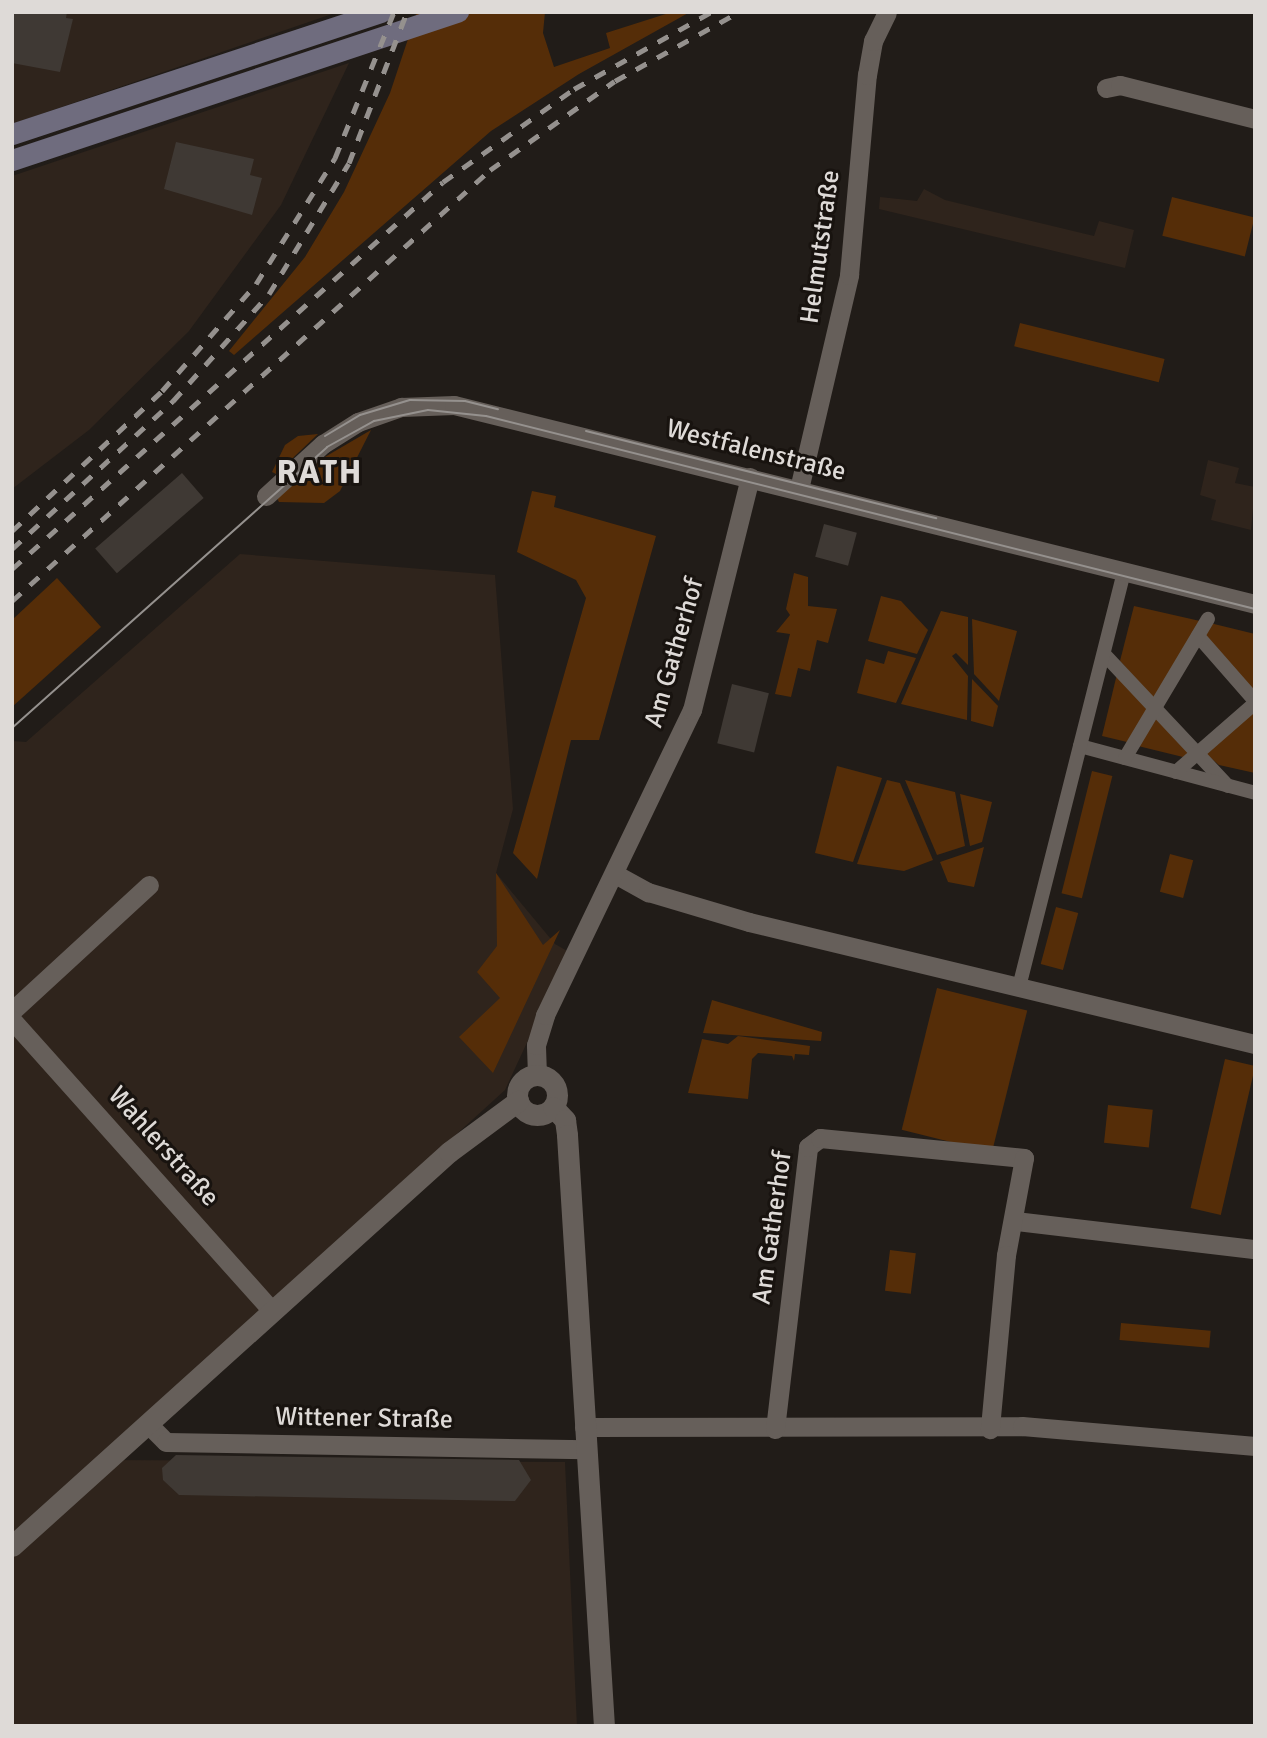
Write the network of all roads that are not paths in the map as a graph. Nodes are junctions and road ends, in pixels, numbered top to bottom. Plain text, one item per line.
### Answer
1 (381, 12) edge
2 (458, 12) edge
3 (887, 12) edge
4 (1106, 88) dead end
5 (1255, 119) edge
6 (12, 134) edge
7 (12, 160) edge
8 (750, 477) junction
9 (799, 489) junction
10 (266, 496) dead end
11 (1124, 572) junction
12 (1255, 604) edge
13 (1208, 619) dead end
14 (1198, 636) junction
15 (1104, 654) junction
16 (1255, 702) edge
17 (1154, 708) junction
18 (1080, 746) junction
19 (1198, 753) junction
20 (1125, 758) junction
21 (1176, 772) junction
22 (1228, 786) junction
23 (1255, 793) edge
24 (615, 874) junction
25 (149, 885) dead end
26 (1020, 987) junction
27 (12, 1011) edge
28 (12, 1020) edge
29 (1254, 1042) edge
30 (537, 1075) junction
31 (518, 1101) junction
32 (553, 1107) junction
33 (1015, 1221) junction
34 (1255, 1249) edge
35 (272, 1311) junction
36 (148, 1424) junction
37 (584, 1427) junction
38 (775, 1429) junction
39 (990, 1429) junction
40 (1255, 1447) edge
41 (586, 1449) junction
42 (12, 1546) edge
43 (604, 1726) edge

1 - 6 main road
2 - 7 main road
3 - 9 street, Helmutstraße
4 - 5 street
8 - 9 street, Westfalenstraße
8 - 10 street, Westfalenstraße
8 - 24 street, Am Gatherhof
9 - 11 street, Westfalenstraße
11 - 12 street, Westfalenstraße
11 - 15 street
13 - 14 street
14 - 16 street
14 - 17 street
15 - 17 street
15 - 18 street
16 - 19 street
17 - 19 street
17 - 20 street
18 - 20 street
18 - 26 street
19 - 21 street
19 - 22 street
20 - 21 street
21 - 22 street
22 - 23 street
24 - 26 street
24 - 30 street, Am Gatherhof
25 - 27 street
26 - 29 street
28 - 35 street, Wahlerstraße
30 - 31 street
30 - 32 street
31 - 32 street
31 - 35 street
32 - 37 street
33 - 34 street
33 - 38 street, Am Gatherhof
33 - 39 street, Am Gatherhof
35 - 36 street
36 - 41 street, Wittener Straße
36 - 42 street
37 - 38 street
37 - 41 street
38 - 39 street
39 - 40 street
41 - 43 street

